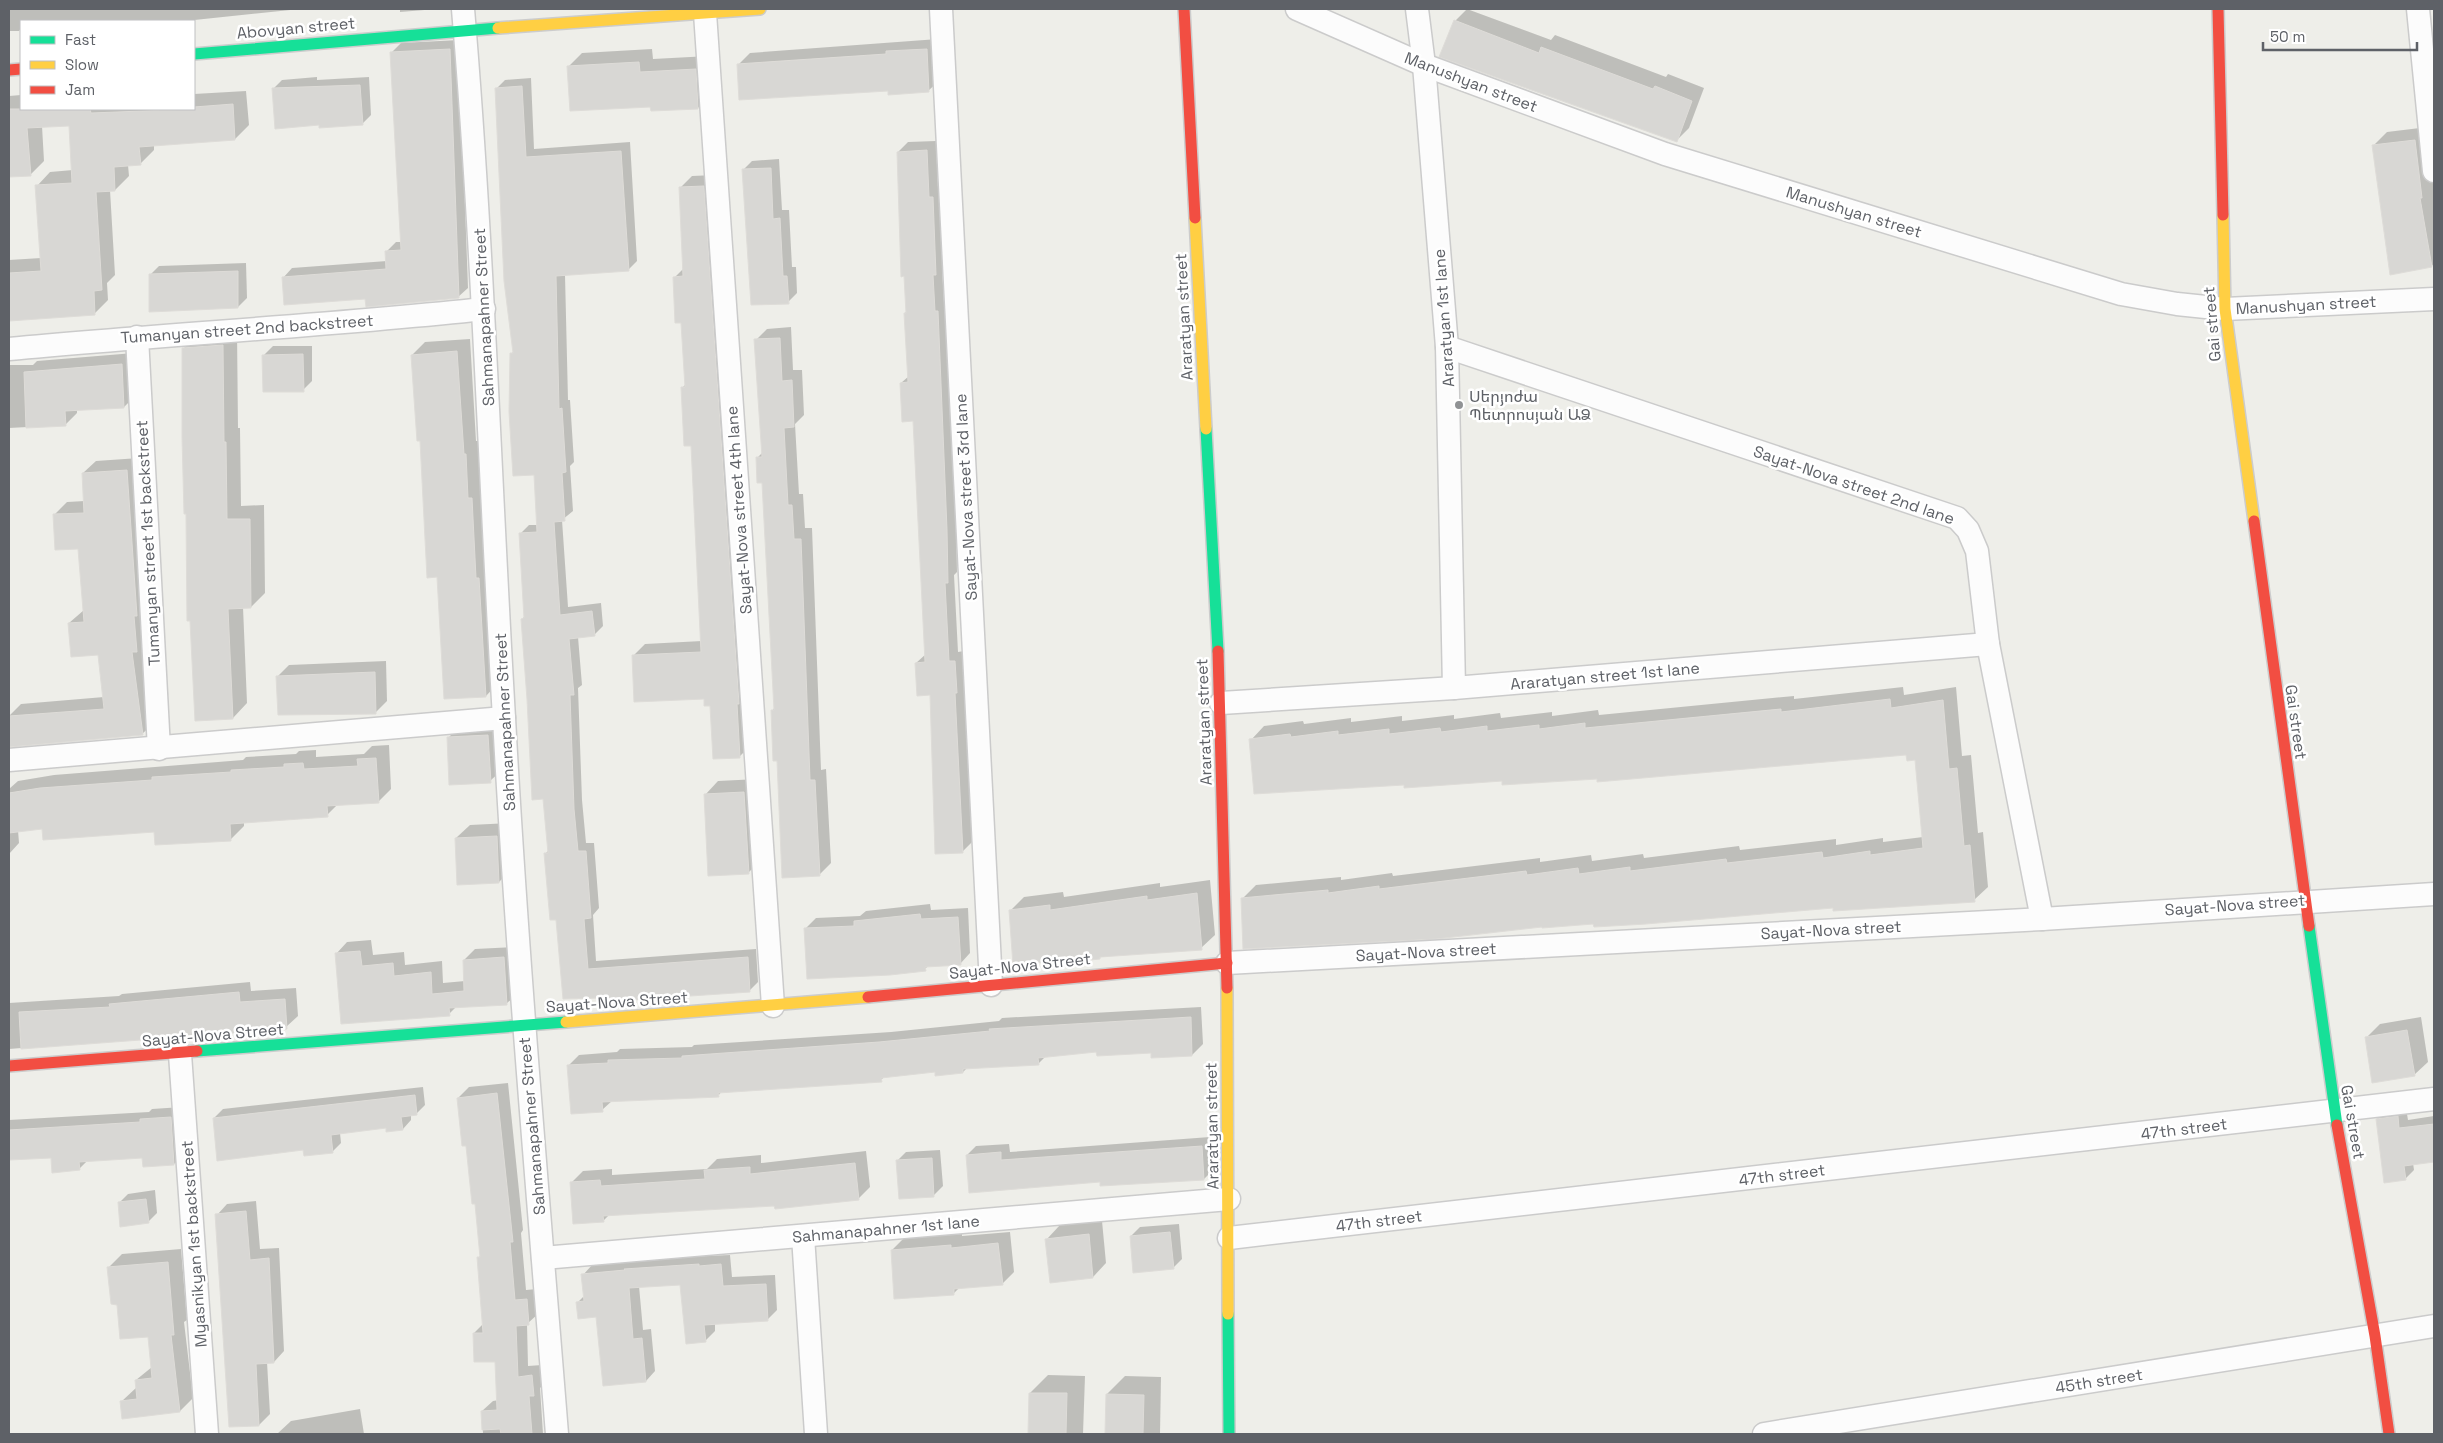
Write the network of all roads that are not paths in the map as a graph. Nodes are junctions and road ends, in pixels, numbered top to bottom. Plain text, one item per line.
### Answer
1 (760, 9) edge
2 (941, 9) edge
3 (1184, 9) edge
4 (1297, 9) edge
5 (1417, 9) edge
6 (2218, 9) edge
7 (2418, 9) edge
8 (706, 13) junction
9 (464, 19) edge
10 (195, 54) edge
11 (1424, 65) junction
12 (2434, 171) edge
13 (2434, 299) edge
14 (484, 309) junction
15 (2224, 309) junction
16 (137, 337) junction
17 (1448, 347) junction
18 (9, 349) edge
19 (1988, 644) junction
20 (1454, 688) junction
21 (1221, 702) junction
22 (504, 718) junction
23 (159, 749) junction
24 (9, 760) edge
25 (2434, 894) edge
26 (2304, 901) junction
27 (2042, 919) junction
28 (1227, 962) junction
29 (991, 985) junction
30 (773, 1006) junction
31 (524, 1025) junction
32 (180, 1054) junction
33 (9, 1066) edge
34 (2434, 1100) edge
35 (2334, 1111) junction
36 (1229, 1199) junction
37 (803, 1236) junction
38 (1229, 1238) junction
39 (543, 1258) junction
40 (2434, 1326) edge
41 (2375, 1336) junction
42 (1813, 1431) edge
43 (207, 1434) edge
44 (557, 1434) edge
45 (816, 1434) edge
46 (1229, 1434) edge
47 (1764, 1434) edge
48 (2389, 1434) edge

1 - 8 street, Abovyan street
2 - 29 street, Sayat-Nova street 3rd lane
3 - 21 street, Araratyan street
4 - 11 street, Manushyan street
5 - 11 street, Araratyan 1st lane
6 - 15 street, Gai street
7 - 12 street
8 - 9 street, Abovyan street
8 - 30 street, Sayat-Nova street 4th lane
9 - 10 street, Abovyan street
9 - 14 street, Sahmanapahner Street
11 - 15 street, Manushyan street
11 - 17 street, Araratyan 1st lane
13 - 15 street, Manushyan street
14 - 16 street, Tumanyan street 2nd backstreet
14 - 22 street, Sahmanapahner Street
15 - 26 street, Gai street
16 - 18 street, Tumanyan street 2nd backstreet
16 - 23 street, Tumanyan street 1st backstreet
17 - 19 street, Sayat-Nova street 2nd lane
17 - 20 street, Araratyan 1st lane
19 - 20 street, Araratyan street 1st lane
19 - 27 street, Sayat-Nova street 2nd lane
20 - 21 street, Araratyan street 1st lane
21 - 28 street, Araratyan street
22 - 23 street
22 - 31 street, Sahmanapahner Street
23 - 24 street
25 - 26 street, Sayat-Nova street
26 - 27 street, Sayat-Nova street
26 - 35 street, Gai street
27 - 28 street, Sayat-Nova street
28 - 29 street, Sayat-Nova Street
28 - 36 street, Araratyan street
29 - 30 street, Sayat-Nova Street
30 - 31 street, Sayat-Nova Street
31 - 32 street, Sayat-Nova Street
31 - 39 street, Sahmanapahner Street
32 - 33 street, Sayat-Nova Street
32 - 43 street, Myasnikyan 1st backstreet
34 - 35 street, 47th street
35 - 38 street, 47th street
35 - 41 street, Gai street
36 - 37 street, Sahmanapahner 1st lane
36 - 38 street, Araratyan street
37 - 39 street, Sahmanapahner 1st lane
37 - 45 street
38 - 46 street, Araratyan street
39 - 44 street, Sahmanapahner Street
40 - 41 street, 45th street
41 - 42 street, 45th street
41 - 48 street, Gai street
42 - 47 street, 45th street

